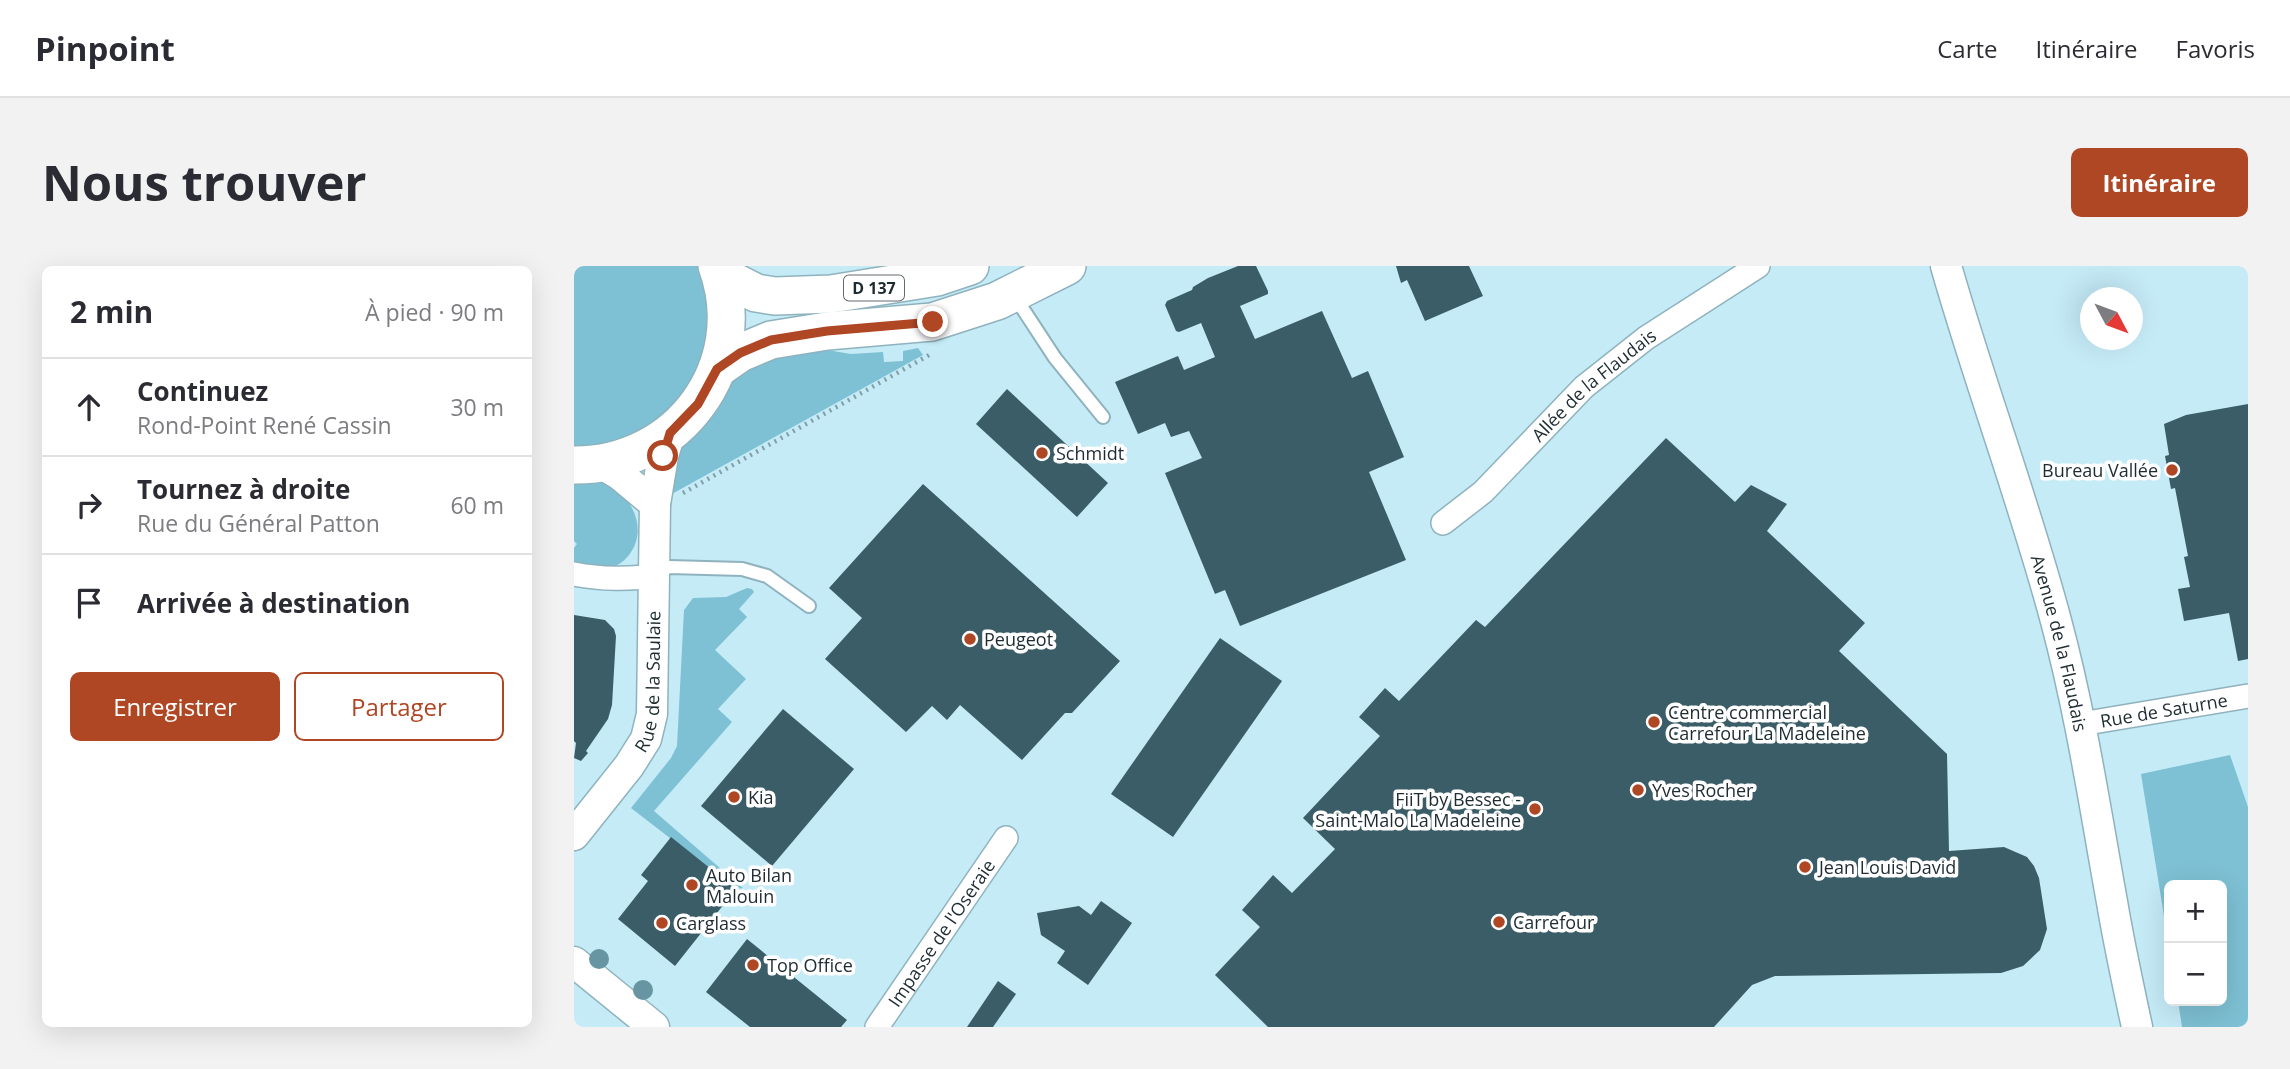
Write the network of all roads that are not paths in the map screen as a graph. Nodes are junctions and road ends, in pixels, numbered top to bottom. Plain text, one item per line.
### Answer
1 (970, 266) edge
2 (1067, 266) edge
3 (1758, 266) edge
4 (1946, 266) edge
5 (719, 271) edge
6 (1012, 294) junction
7 (717, 369) junction
8 (1103, 417) dead end
9 (670, 433) junction
10 (588, 465) edge
11 (655, 506) junction
12 (1443, 523) dead end
13 (574, 574) edge
14 (656, 575) junction
15 (809, 606) dead end
16 (2248, 696) edge
17 (2081, 723) junction
18 (574, 835) edge
19 (1006, 838) dead end
20 (574, 962) edge
21 (654, 1027) edge
22 (877, 1027) edge
23 (2137, 1027) edge

1 - 5 main road, D 137
2 - 6 main road, D 137
3 - 12 street, Allée de la Flaudais
4 - 17 street, Avenue de la Flaudais
5 - 7 main road
6 - 7 main road, D 137
6 - 8 lane
7 - 9 main road
9 - 10 main road
9 - 11 street, Rue de la Saulaie
10 - 11 street
11 - 14 street, Rue de la Saulaie
13 - 14 street
14 - 15 lane
14 - 18 street, Rue de la Saulaie
16 - 17 street, Rue de Saturne
17 - 23 street, Avenue de la Flaudais
19 - 22 street, Impasse de l'Oseraie
20 - 21 street

